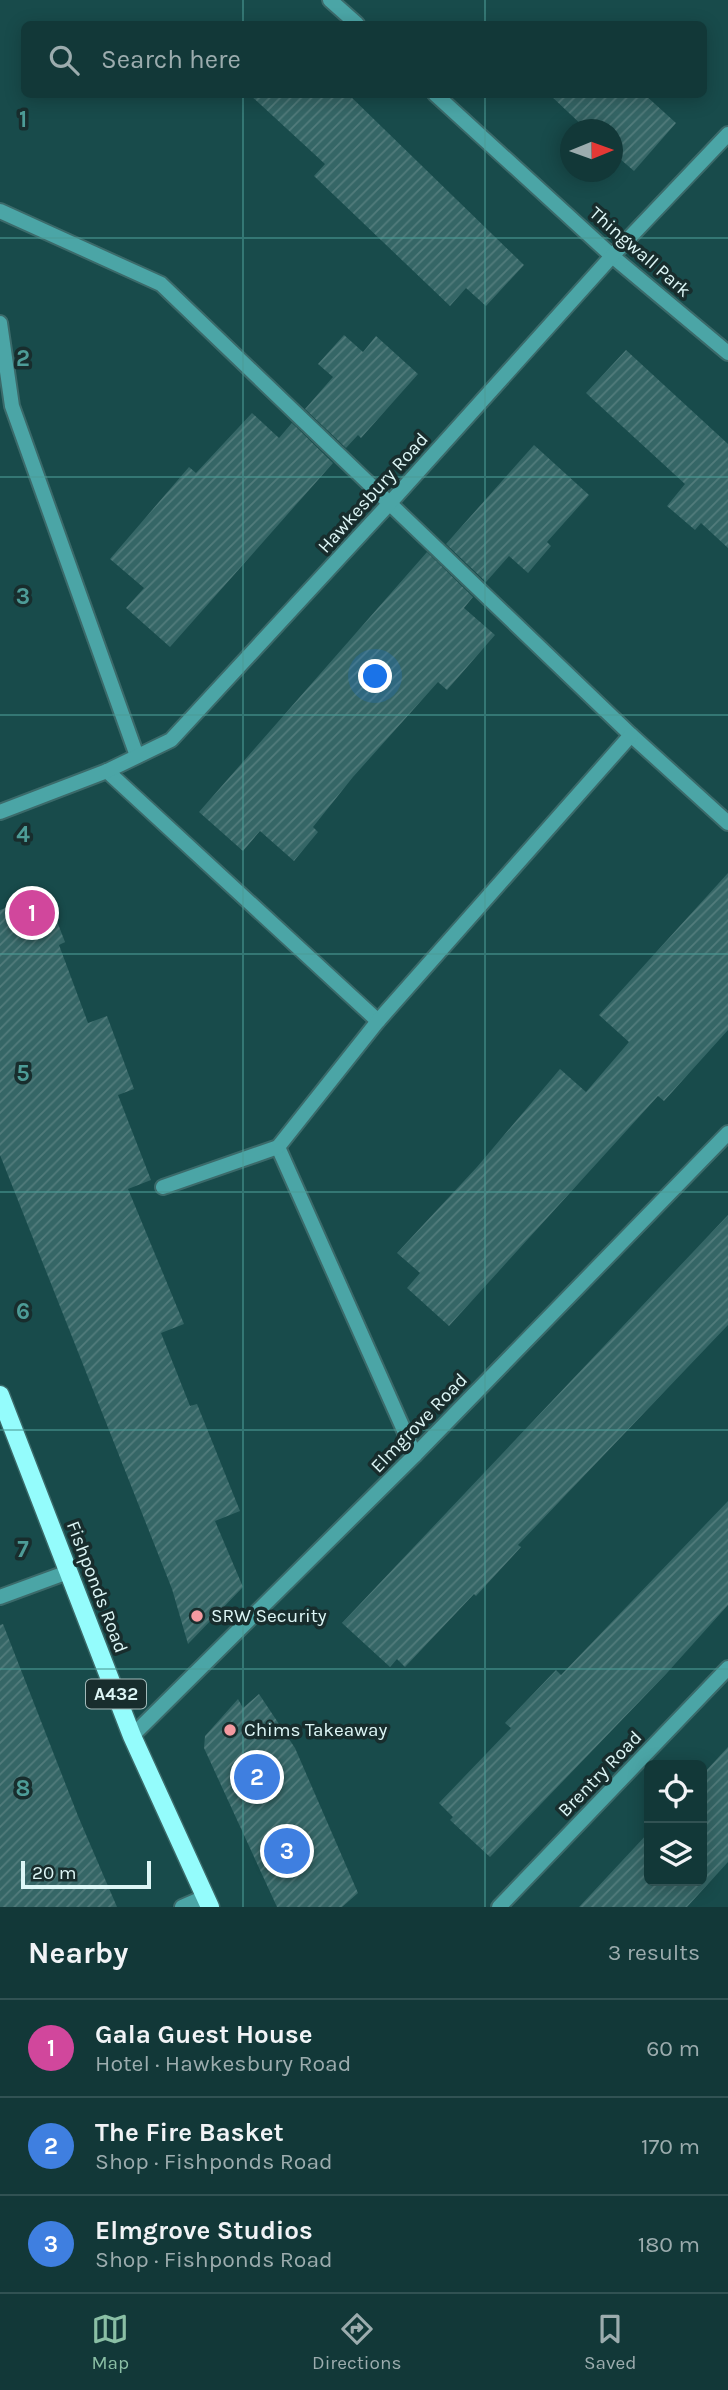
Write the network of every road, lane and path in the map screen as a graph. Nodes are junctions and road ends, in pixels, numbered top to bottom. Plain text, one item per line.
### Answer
1 (330, 0) edge
2 (354, 21) edge
3 (439, 98) edge
4 (728, 134) edge
5 (0, 211) edge
6 (612, 256) junction
7 (0, 323) edge
8 (728, 353) edge
9 (389, 504) junction
10 (631, 735) junction
11 (136, 756) junction
12 (107, 771) junction
13 (0, 812) edge
14 (728, 823) edge
15 (378, 1021) junction
16 (728, 1133) edge
17 (278, 1147) junction
18 (163, 1187) dead end
19 (0, 1395) edge
20 (415, 1455) junction
21 (68, 1572) junction
22 (0, 1597) edge
23 (728, 1668) edge
24 (132, 1736) junction
25 (208, 1902) edge
26 (182, 1907) edge
27 (499, 1907) edge

1 - 2 street
3 - 6 street, Thingwall Park
4 - 6 street, Hawkesbury Road
5 - 9 street
6 - 8 street, Thingwall Park
6 - 9 street, Hawkesbury Road
7 - 11 street
9 - 10 street
9 - 11 street, Hawkesbury Road
10 - 14 street
10 - 15 street
11 - 12 street, Hawkesbury Road
12 - 13 street, Hawkesbury Road
12 - 15 street
15 - 17 street
16 - 20 street, Elmgrove Road
17 - 18 street
17 - 20 street
19 - 21 main road, Fishponds Road / A432
20 - 24 street, Elmgrove Road
21 - 22 street
21 - 24 main road, Fishponds Road / A432
23 - 27 street, Brentry Road
24 - 25 main road, Fishponds Road / A432
25 - 26 street

